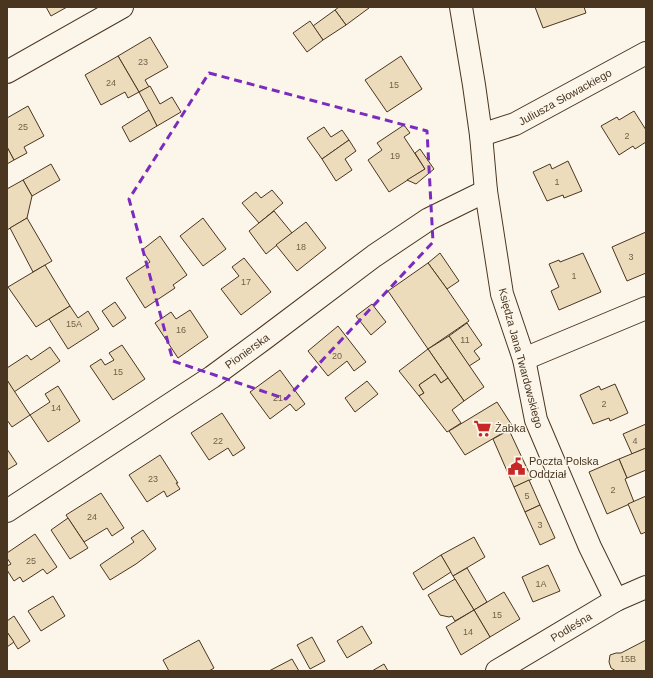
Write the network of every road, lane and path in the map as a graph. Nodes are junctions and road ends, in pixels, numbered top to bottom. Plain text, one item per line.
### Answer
1 (122, 7) edge
2 (461, 7) edge
3 (646, 53) edge
4 (7, 72) edge
5 (480, 135) junction
6 (486, 191) junction
7 (646, 308) edge
8 (524, 360) junction
9 (7, 511) edge
10 (646, 587) edge
11 (616, 600) junction
12 (497, 671) edge

1 - 4 street
2 - 5 street, Księdza Jana Twardowskiego
3 - 5 street, Juliusza Słowackiego
5 - 6 street, Księdza Jana Twardowskiego
6 - 8 street, Księdza Jana Twardowskiego
6 - 9 street, Pionierska
7 - 8 street
8 - 11 street, Księdza Jana Twardowskiego
10 - 11 street, Podleśna
11 - 12 street, Podleśna

